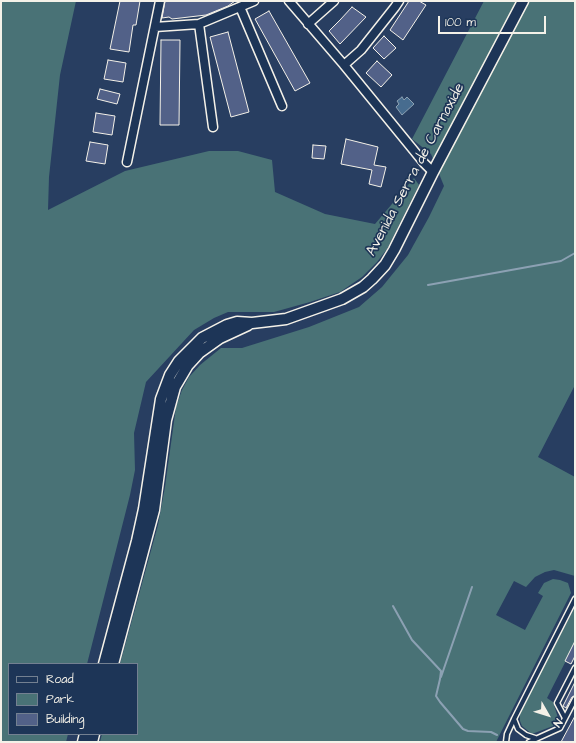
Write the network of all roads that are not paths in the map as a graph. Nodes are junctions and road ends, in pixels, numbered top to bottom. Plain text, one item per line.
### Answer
1 (160, 1) edge
2 (254, 1) edge
3 (289, 1) edge
4 (334, 1) edge
5 (399, 1) edge
6 (523, 1) edge
7 (240, 8) junction
8 (199, 24) junction
9 (308, 24) junction
10 (155, 27) junction
11 (344, 65) junction
12 (282, 106) dead end
13 (213, 127) dead end
14 (126, 162) dead end
15 (433, 172) junction
16 (252, 323) junction
17 (575, 599) edge
18 (104, 663) edge
19 (113, 663) edge
20 (575, 668) edge
21 (575, 699) edge
22 (514, 718) junction
23 (565, 718) junction
24 (535, 738) junction
25 (506, 742) edge
26 (530, 742) edge

1 - 10 street
2 - 7 street
3 - 9 street
4 - 9 street
5 - 11 street
6 - 15 street, Avenida Serra de Carnaxide
7 - 8 street
7 - 12 street
8 - 10 street
8 - 13 street
9 - 11 street
10 - 14 street
11 - 15 street
15 - 16 street, Avenida Serra de Carnaxide
16 - 18 street, Avenida Serra de Carnaxide
16 - 19 street, Avenida Serra de Carnaxide
17 - 22 lane
20 - 23 lane
21 - 23 lane
22 - 24 lane
22 - 25 lane
23 - 24 lane
24 - 26 lane

